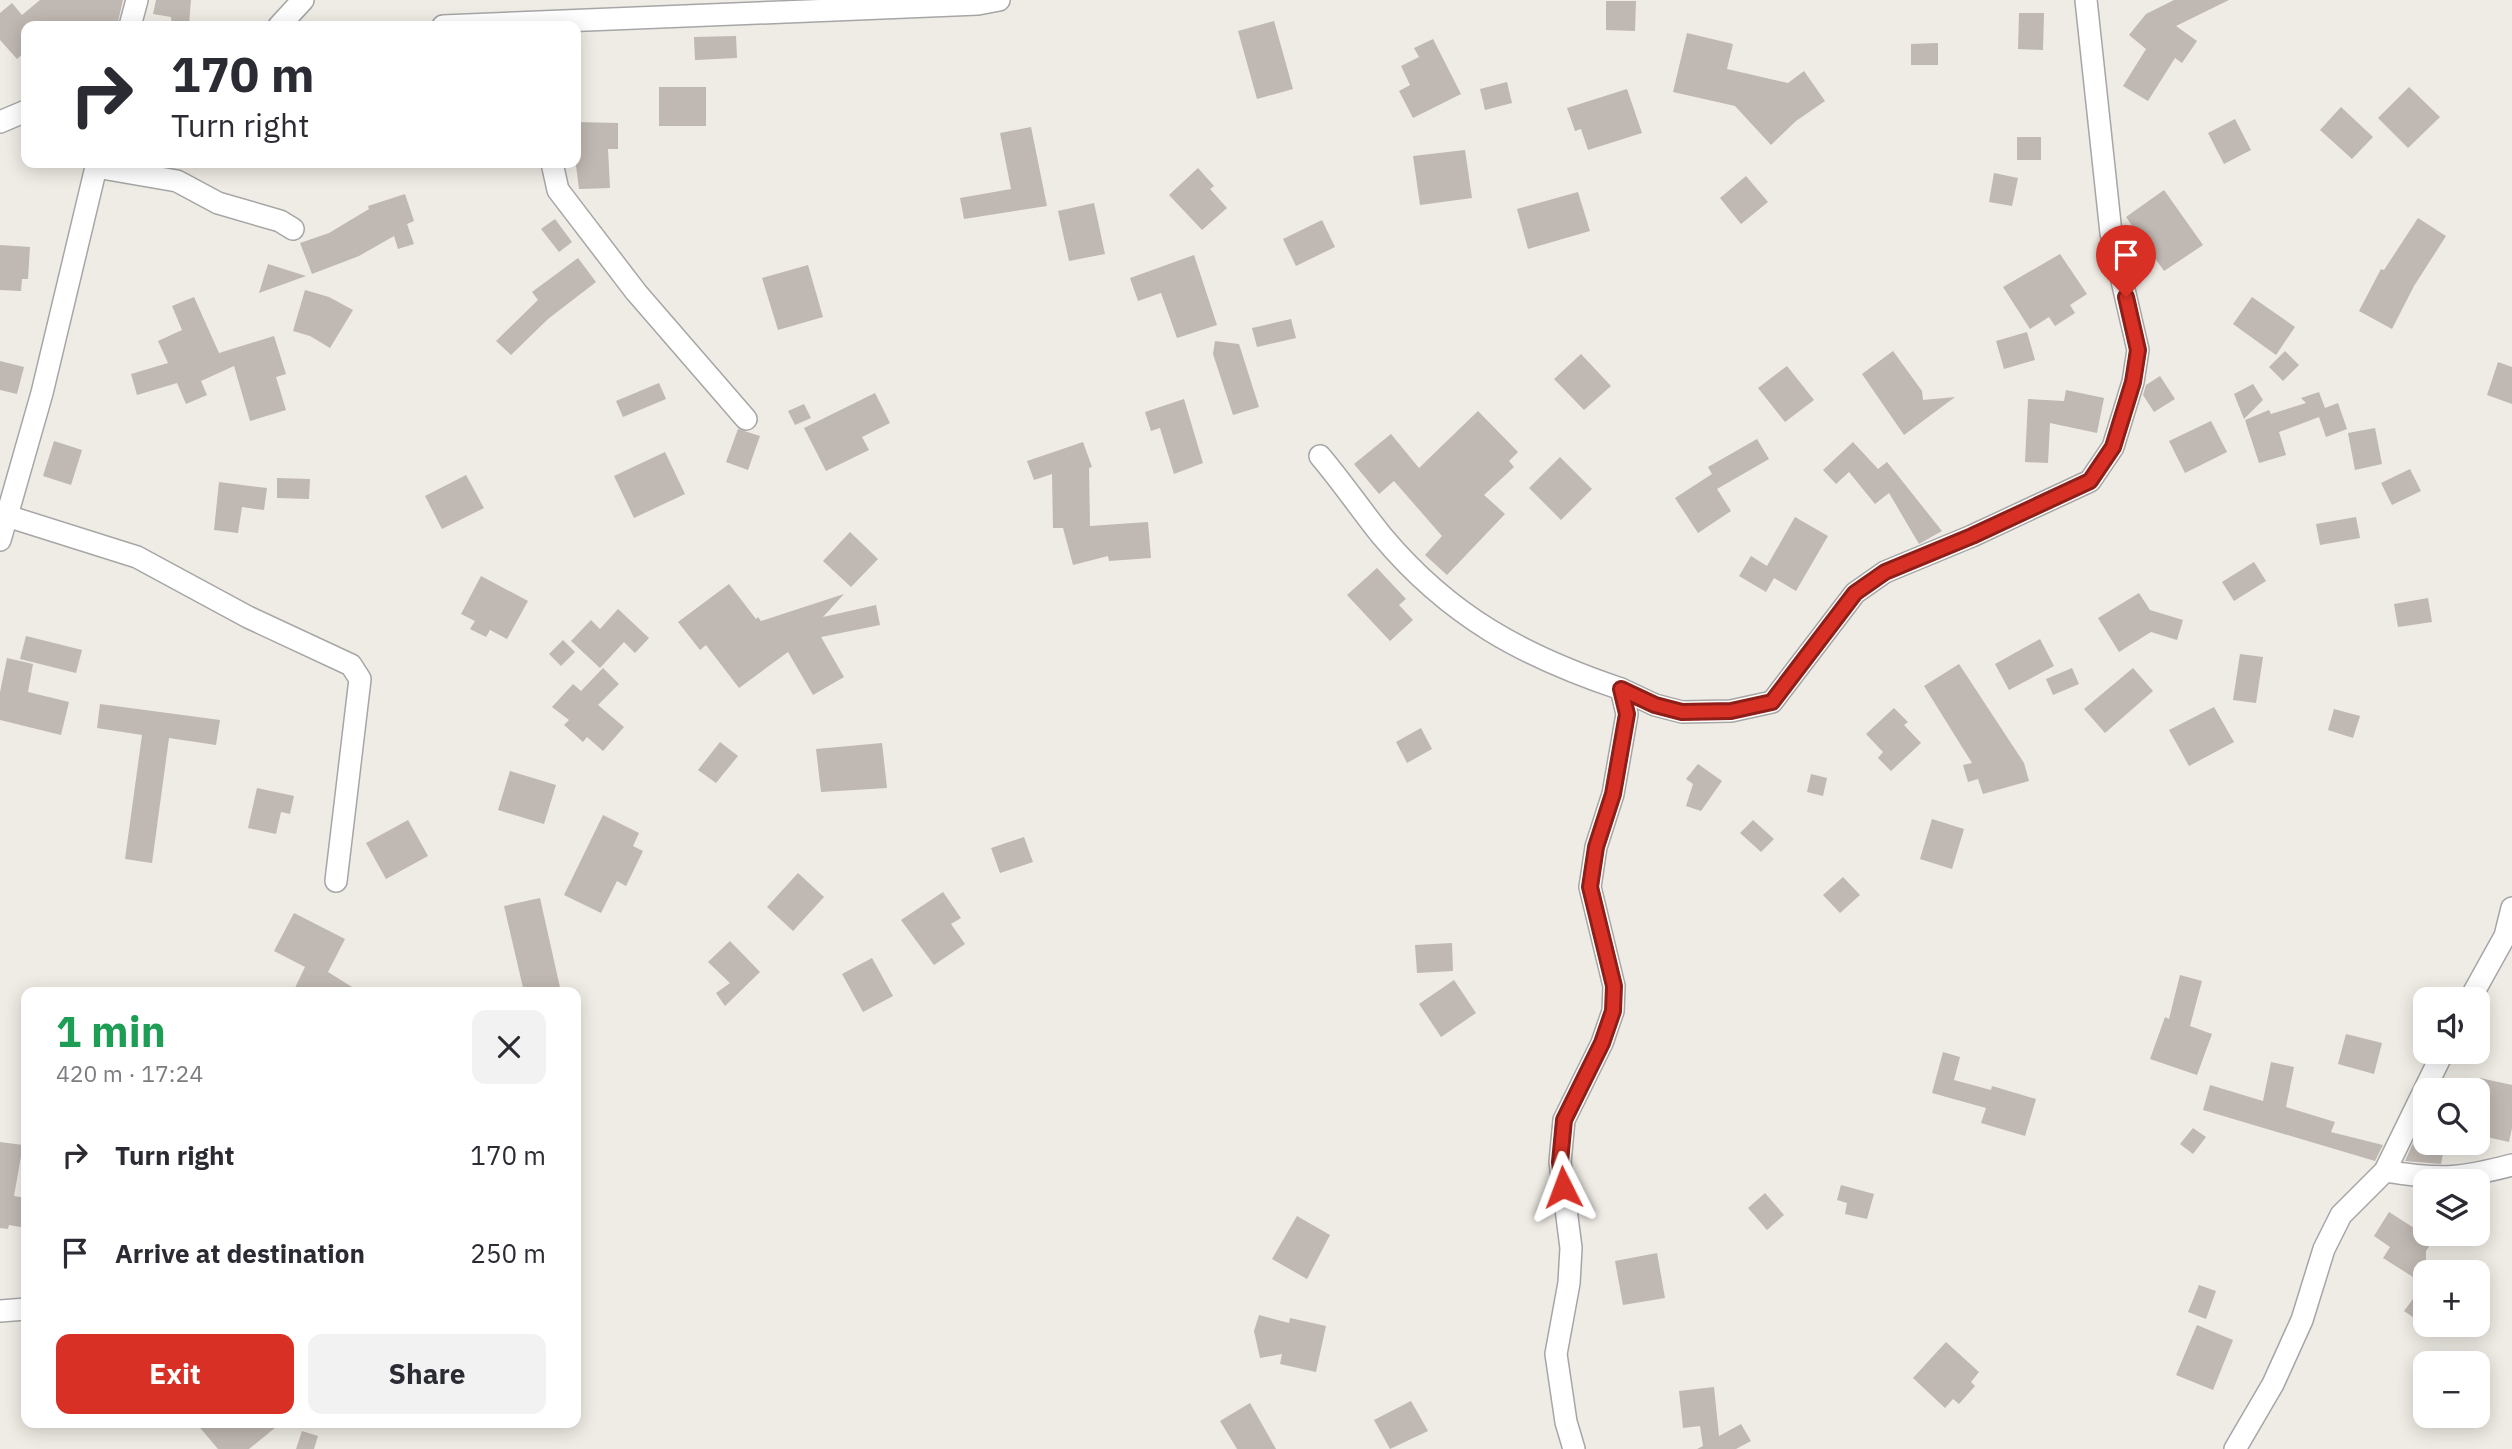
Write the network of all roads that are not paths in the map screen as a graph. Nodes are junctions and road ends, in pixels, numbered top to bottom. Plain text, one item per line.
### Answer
1 (137, 0) edge
2 (303, 0) edge
3 (999, 0) edge
4 (2086, 0) edge
5 (131, 21) edge
6 (284, 21) edge
7 (581, 22) edge
8 (21, 113) edge
9 (0, 122) edge
10 (96, 168) edge
11 (112, 168) edge
12 (553, 168) edge
13 (293, 229) dead end
14 (746, 419) dead end
15 (1320, 456) dead end
16 (7, 516) junction
17 (0, 540) edge
18 (1621, 689) junction
19 (336, 881) dead end
20 (2512, 908) edge
21 (2477, 987) edge
22 (2437, 1064) edge
23 (2512, 1165) edge
24 (2385, 1171) junction
25 (21, 1310) edge
26 (0, 1311) edge
27 (1574, 1449) edge
28 (2235, 1449) edge

1 - 5 street
2 - 6 street
3 - 7 street
4 - 18 street
8 - 9 street
10 - 16 street
11 - 13 street
12 - 14 street
15 - 18 street
16 - 17 street
16 - 19 street
18 - 27 street
20 - 21 street
22 - 24 street
23 - 24 street
24 - 28 street
25 - 26 street

